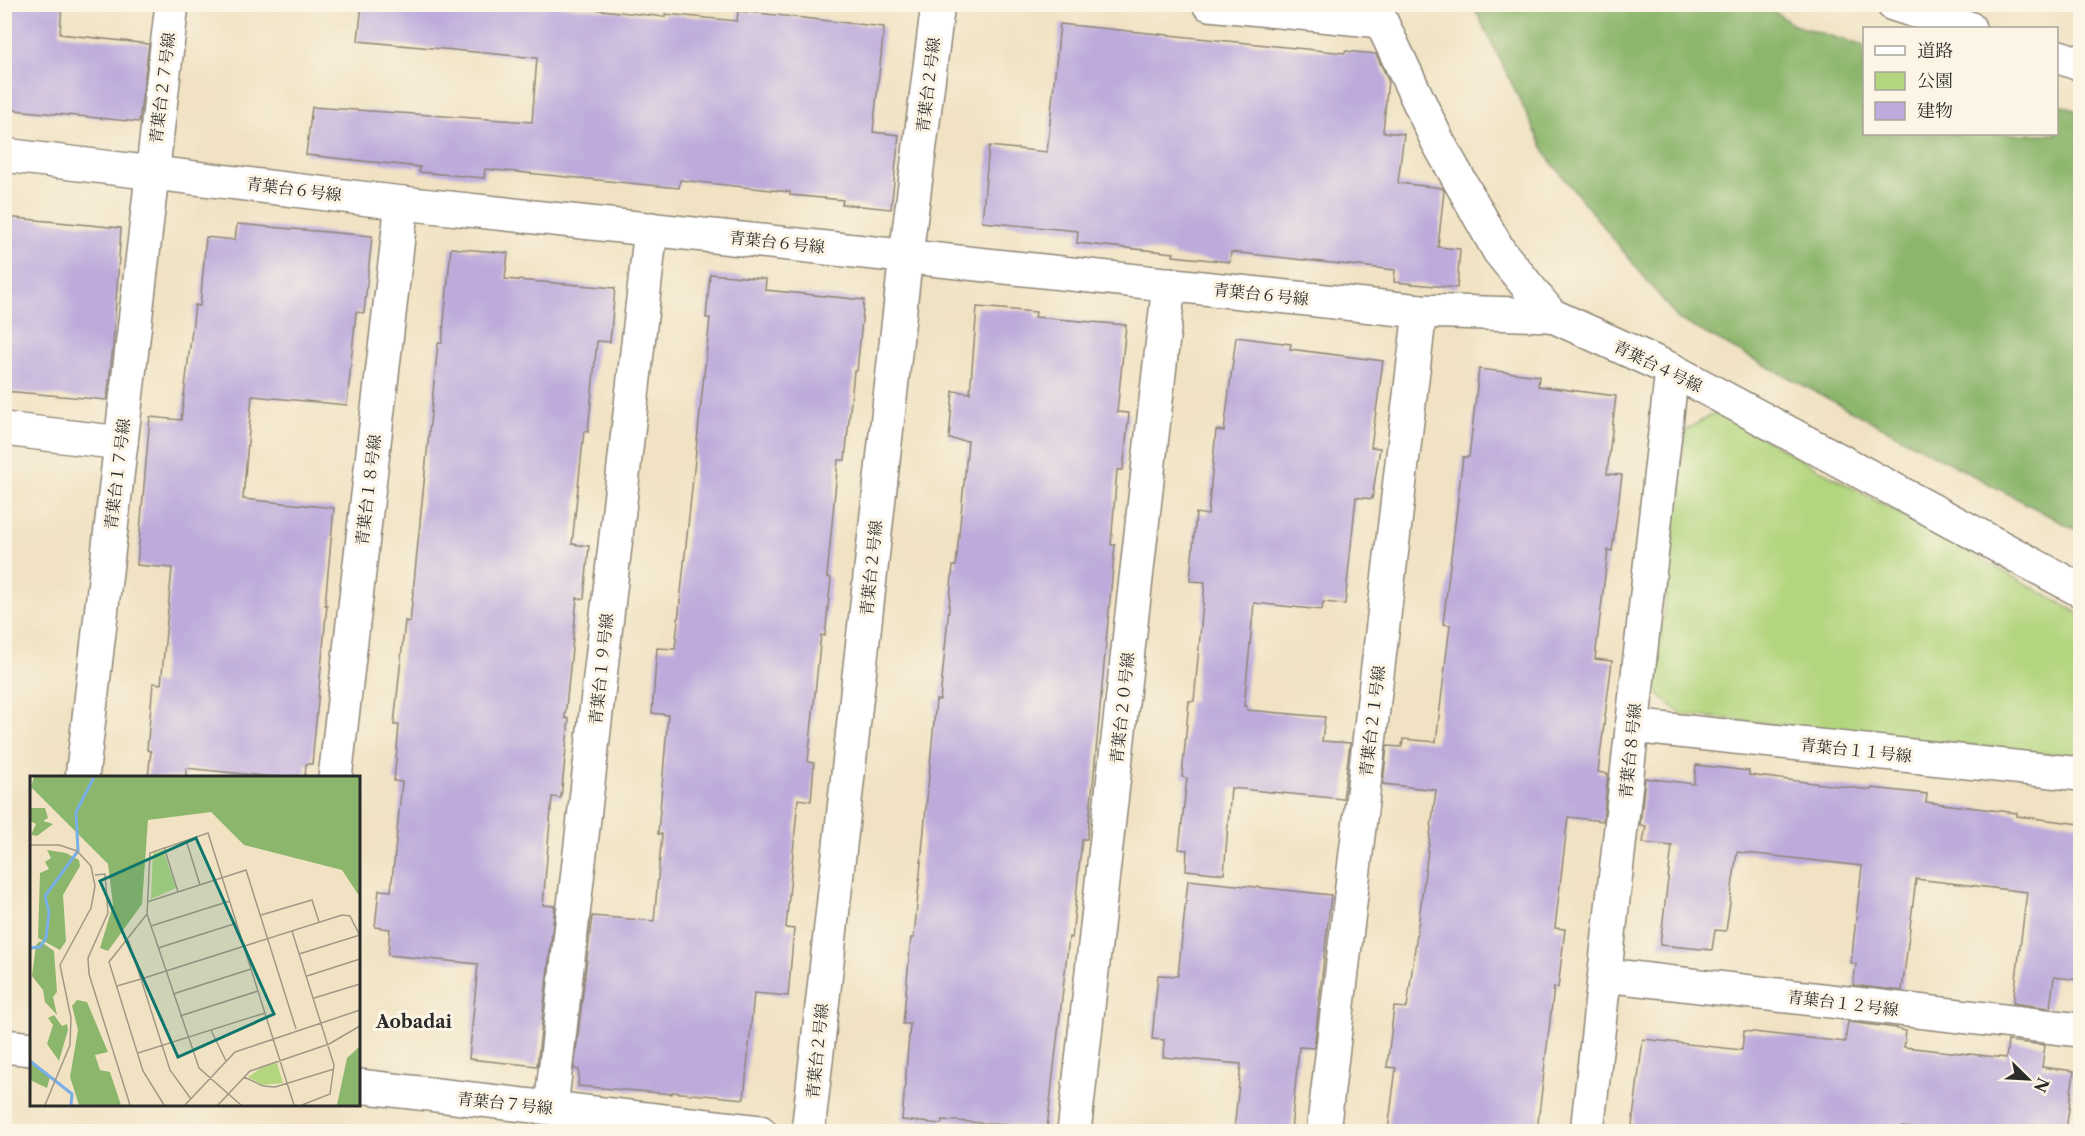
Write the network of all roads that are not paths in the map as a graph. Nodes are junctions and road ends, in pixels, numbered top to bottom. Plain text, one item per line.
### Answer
1 (172, 4) edge
2 (938, 4) edge
3 (1209, 4) edge
4 (1893, 4) edge
5 (1377, 13) edge
6 (1966, 27) edge
7 (2058, 57) edge
8 (2080, 64) edge
9 (4, 155) edge
10 (152, 171) junction
11 (402, 203) junction
12 (651, 229) junction
13 (906, 255) junction
14 (1169, 284) junction
15 (1420, 311) junction
16 (1551, 315) junction
17 (1672, 370) junction
18 (4, 429) edge
19 (121, 443) junction
20 (2080, 590) edge
21 (1632, 726) junction
22 (2080, 774) edge
23 (82, 776) edge
24 (335, 776) edge
25 (1605, 975) junction
26 (2080, 1030) edge
27 (4, 1046) edge
28 (30, 1049) edge
29 (360, 1086) edge
30 (551, 1108) junction
31 (760, 1131) edge
32 (808, 1131) edge
33 (1074, 1131) edge
34 (1323, 1131) edge
35 (1587, 1131) edge

1 - 10 street, 青葉台２７号線
2 - 13 street, 青葉台２号線
3 - 5 street
4 - 6 street
5 - 16 street, 青葉台４号線
7 - 8 street
9 - 10 street, 青葉台６号線
10 - 11 street, 青葉台６号線
10 - 19 street, 青葉台１７号線
11 - 12 street, 青葉台６号線
11 - 24 street, 青葉台１８号線
12 - 13 street, 青葉台６号線
12 - 30 street, 青葉台１９号線
13 - 14 street, 青葉台６号線
13 - 32 street, 青葉台２号線
14 - 15 street, 青葉台６号線
14 - 33 street, 青葉台２０号線
15 - 16 street, 青葉台６号線
15 - 34 street, 青葉台２１号線
16 - 17 street, 青葉台４号線
17 - 20 street, 青葉台４号線
17 - 21 street, 青葉台８号線
18 - 19 street
19 - 23 street, 青葉台１７号線
21 - 22 street, 青葉台１１号線
21 - 25 street, 青葉台８号線
25 - 26 street, 青葉台１２号線
25 - 35 street, 青葉台８号線
27 - 28 street
29 - 30 street, 青葉台７号線
30 - 31 street, 青葉台７号線

